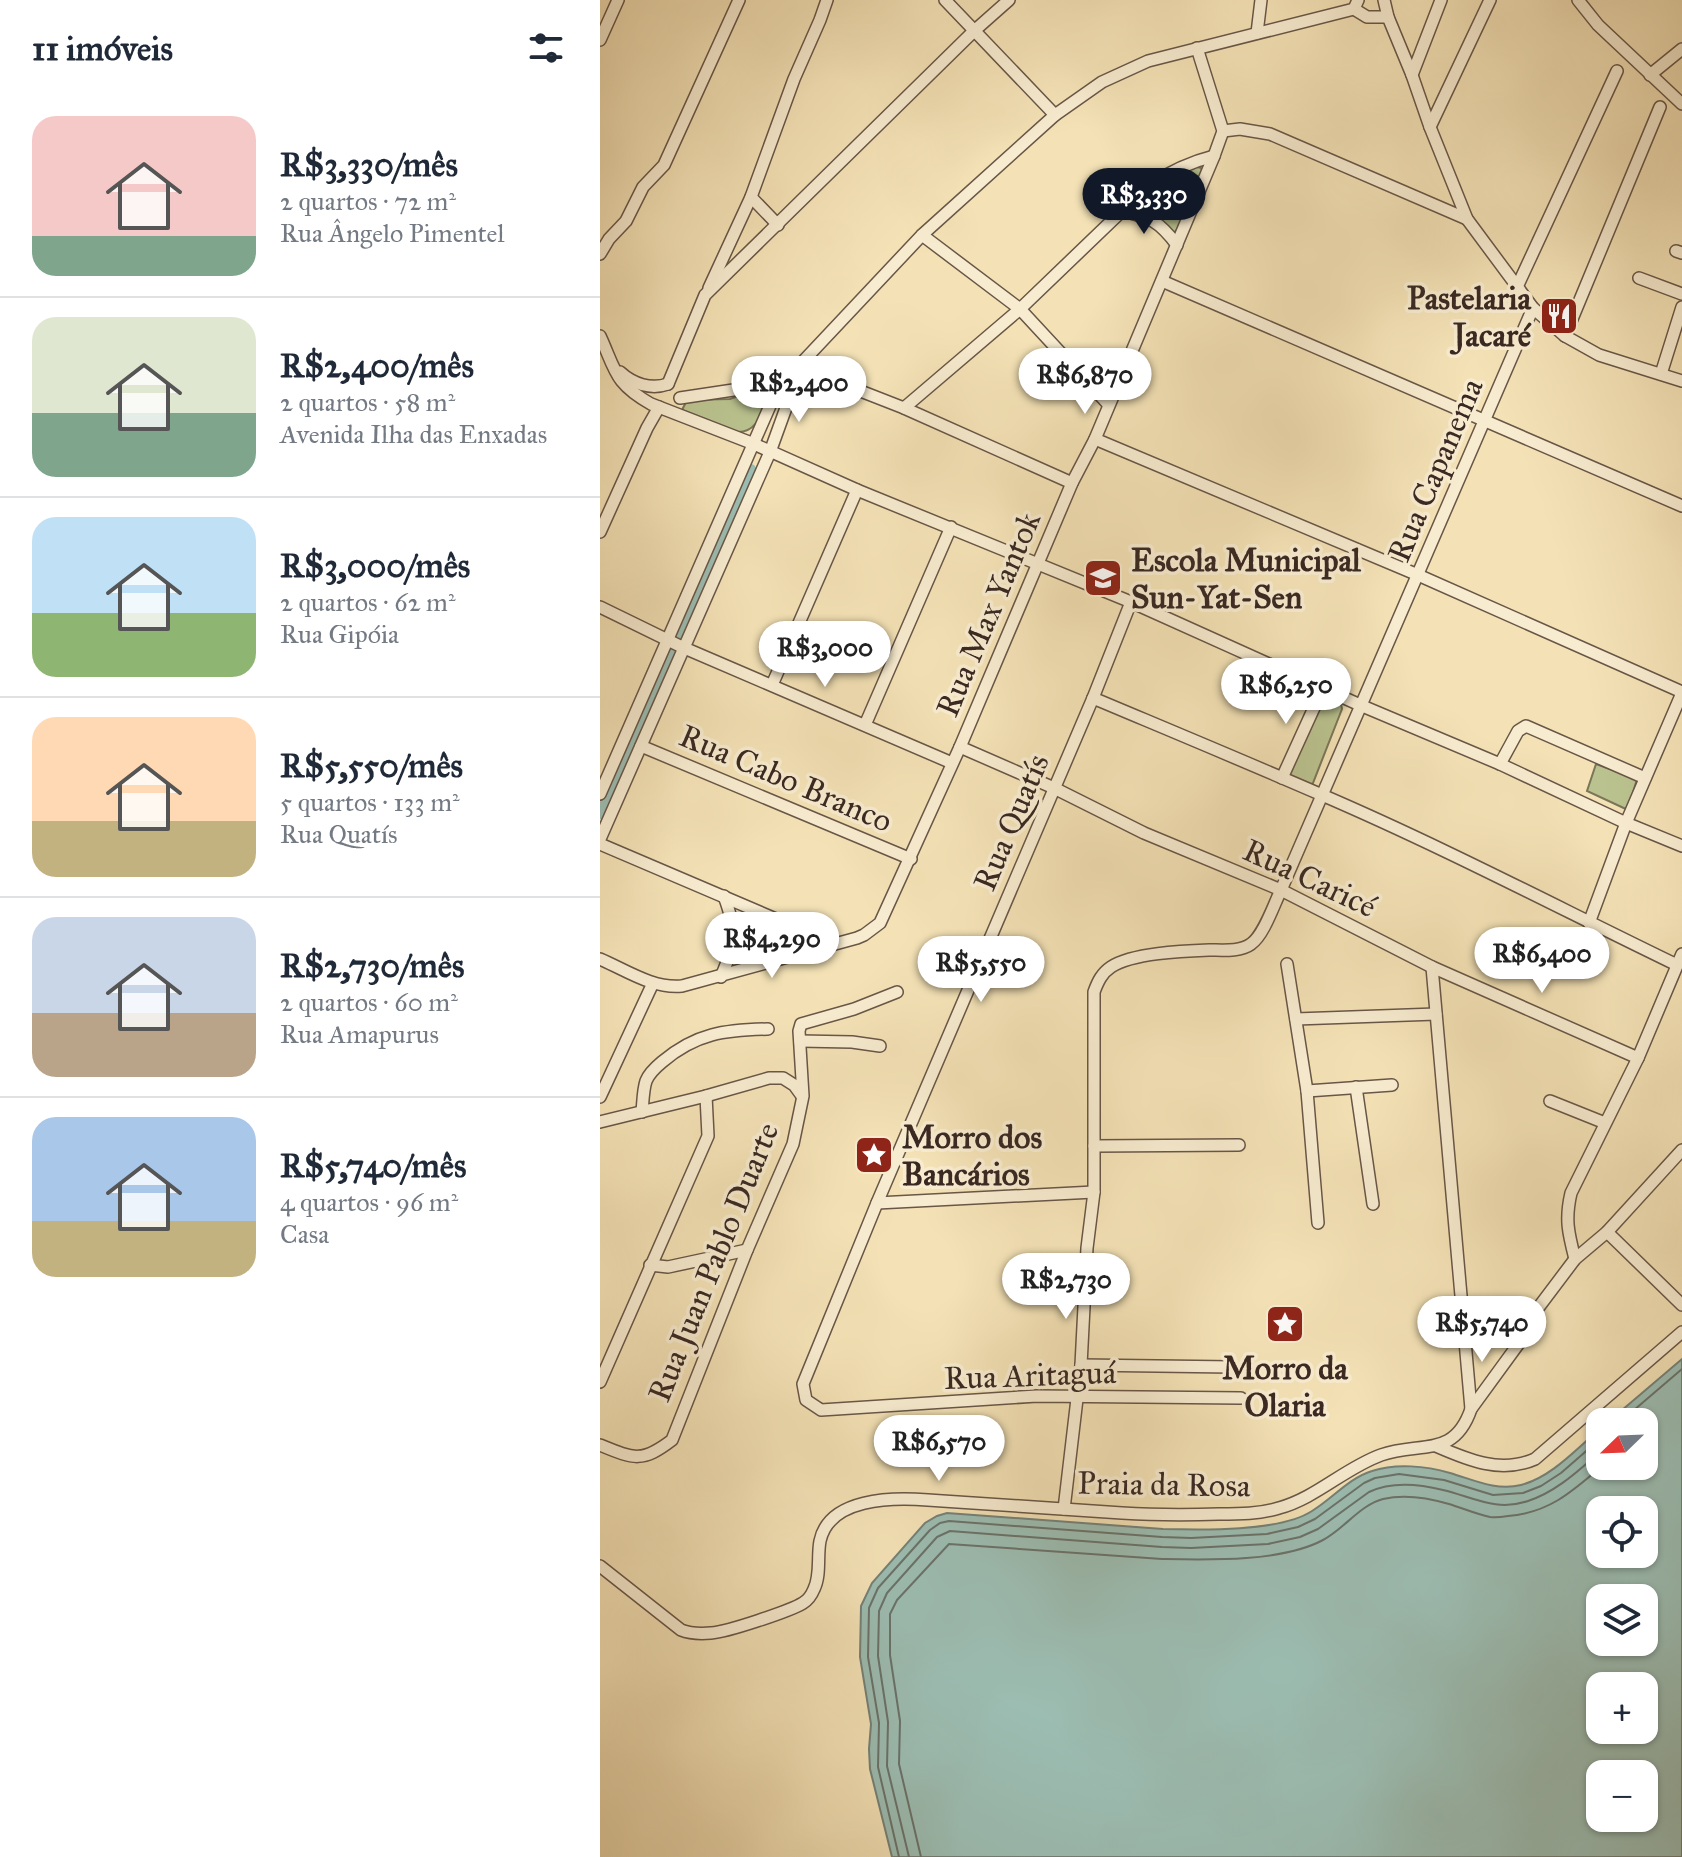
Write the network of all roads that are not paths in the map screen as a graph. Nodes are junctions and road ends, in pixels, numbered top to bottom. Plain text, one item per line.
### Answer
1 (618, 0) edge
2 (739, 0) edge
3 (827, 0) edge
4 (945, 0) edge
5 (1009, 0) edge
6 (1261, 0) edge
7 (1384, 0) edge
8 (1441, 0) edge
9 (1490, 0) edge
10 (1578, 0) edge
11 (1356, 4) edge
12 (1388, 17) junction
13 (974, 31) junction
14 (1257, 33) junction
15 (600, 40) edge
16 (1197, 48) junction
17 (1682, 49) edge
18 (1617, 71) dead end
19 (1412, 75) junction
20 (1650, 75) junction
21 (1682, 104) edge
22 (1660, 107) dead end
23 (1055, 115) junction
24 (1430, 127) junction
25 (1223, 131) junction
26 (1214, 156) junction
27 (751, 197) junction
28 (1121, 211) junction
29 (1467, 219) junction
30 (778, 225) junction
31 (922, 235) junction
32 (1177, 245) junction
33 (600, 254) edge
34 (1639, 278) dead end
35 (1162, 281) junction
36 (1517, 287) junction
37 (1682, 294) edge
38 (705, 295) junction
39 (1682, 307) edge
40 (1533, 308) junction
41 (1020, 309) junction
42 (600, 336) edge
43 (1565, 336) junction
44 (609, 360) junction
45 (793, 374) junction
46 (1661, 374) junction
47 (1682, 381) edge
48 (663, 386) junction
49 (680, 398) junction
50 (1108, 404) junction
51 (661, 407) junction
52 (904, 408) junction
53 (1485, 420) junction
54 (1095, 439) junction
55 (754, 444) junction
56 (770, 452) junction
57 (1072, 483) junction
58 (857, 490) junction
59 (1682, 506) edge
60 (951, 527) junction
61 (600, 532) edge
62 (1039, 564) junction
63 (1418, 575) junction
64 (1131, 602) junction
65 (600, 607) edge
66 (668, 640) junction
67 (683, 648) junction
68 (772, 685) junction
69 (1323, 688) junction
70 (1682, 692) edge
71 (1093, 698) junction
72 (1360, 705) junction
73 (865, 725) junction
74 (641, 746) junction
75 (960, 747) junction
76 (952, 763) junction
77 (1500, 764) junction
78 (1282, 778) junction
79 (1645, 778) junction
80 (1054, 788) junction
81 (600, 794) edge
82 (1322, 794) junction
83 (1626, 823) junction
84 (600, 842) edge
85 (1682, 846) edge
86 (911, 859) junction
87 (1281, 890) junction
88 (724, 896) junction
89 (1589, 923) junction
90 (832, 943) junction
91 (600, 959) edge
92 (1680, 959) edge
93 (1287, 964) dead end
94 (1432, 967) junction
95 (721, 977) junction
96 (653, 983) junction
97 (897, 992) dead end
98 (1436, 1014) junction
99 (1296, 1019) junction
100 (768, 1029) dead end
101 (800, 1041) junction
102 (880, 1046) dead end
103 (1638, 1058) junction
104 (1392, 1085) dead end
105 (1356, 1087) junction
106 (1307, 1091) junction
107 (706, 1096) junction
108 (803, 1096) junction
109 (600, 1097) edge
110 (1550, 1101) dead end
111 (642, 1112) junction
112 (600, 1122) edge
113 (1605, 1123) junction
114 (1239, 1145) dead end
115 (1094, 1146) junction
116 (1682, 1150) edge
117 (1094, 1192) junction
118 (877, 1203) junction
119 (1373, 1204) dead end
120 (1318, 1223) dead end
121 (1607, 1232) junction
122 (747, 1250) junction
123 (1575, 1259) junction
124 (650, 1265) junction
125 (1682, 1305) edge
126 (1682, 1332) edge
127 (1081, 1365) junction
128 (1233, 1367) dead end
129 (600, 1382) edge
130 (1078, 1397) junction
131 (1241, 1398) dead end
132 (1471, 1409) junction
133 (821, 1410) joint
134 (600, 1445) edge
135 (1436, 1446) junction
136 (1064, 1509) junction
137 (600, 1566) edge

1 - 15 street
2 - 33 street
3 - 27 street
4 - 13 street
5 - 13 street
6 - 14 street
7 - 12 street
8 - 19 street
9 - 24 street
10 - 20 street
11 - 12 street
11 - 14 street
12 - 19 street
13 - 23 street
13 - 30 street
14 - 16 street
16 - 23 street
16 - 25 street
17 - 20 street
18 - 36 street
19 - 24 street
20 - 21 street
22 - 43 street
23 - 31 street
24 - 29 street
25 - 26 street, Rua Max Yantok
25 - 29 street
26 - 28 street
26 - 32 street, Rua Max Yantok
27 - 30 street
27 - 38 street
28 - 32 street
28 - 41 street
29 - 36 street
30 - 38 street
31 - 41 street
31 - 45 street
32 - 35 street, Rua Max Yantok
34 - 37 street
35 - 50 street, Rua Max Yantok
35 - 53 street
36 - 40 street
38 - 48 street
39 - 46 street
40 - 43 street
40 - 53 street, Rua Capanema
41 - 50 street
41 - 52 street
42 - 44 street
43 - 46 street
44 - 48 street
44 - 51 street
45 - 49 street
45 - 52 street
45 - 55 street
45 - 56 street
46 - 47 street
48 - 49 street
48 - 51 street
49 - 51 street
50 - 54 street, Rua Max Yantok
51 - 55 street
51 - 61 street
52 - 57 street
53 - 59 street
53 - 63 street, Rua Capanema
54 - 57 street, Rua Max Yantok
54 - 63 street
55 - 56 street
55 - 66 street
56 - 58 street
56 - 67 street
57 - 62 street, Rua Max Yantok
58 - 60 street
58 - 68 street
60 - 62 street
60 - 73 street
62 - 64 street
62 - 75 street, Rua Max Yantok
63 - 70 street
63 - 72 street, Rua Capanema
64 - 69 street
64 - 71 street, Rua Quatís
65 - 66 street
66 - 67 street
66 - 81 street
67 - 68 street
67 - 74 street
68 - 73 street
69 - 72 street
69 - 78 street
70 - 79 street
71 - 78 street
71 - 80 street, Rua Quatís
72 - 77 street
72 - 82 street, Rua Capanema
73 - 76 street
74 - 84 street
74 - 86 street, Rua Cabo Branco
75 - 76 street, Rua Max Yantok
75 - 80 street, Rua Caricé
76 - 86 street, Rua Max Yantok
77 - 79 street
77 - 83 street
78 - 82 street
79 - 83 street
80 - 87 street, Rua Caricé
80 - 118 street, Rua Quatís
82 - 87 street, Rua Capanema
82 - 89 street
83 - 85 street
83 - 89 street
84 - 88 street
86 - 90 street, Rua Max Yantok
87 - 94 street, Rua Caricé
87 - 115 street, Rua Capanema
88 - 90 street
88 - 95 street
89 - 92 street
90 - 95 street, Rua Max Yantok
91 - 96 street, Rua Max Yantok
92 - 103 street
93 - 99 street
94 - 98 street
94 - 103 street, Rua Caricé
95 - 96 street, Rua Max Yantok
96 - 109 street
97 - 101 street
98 - 99 street
98 - 132 street
99 - 106 street
100 - 111 street
101 - 102 street
101 - 108 street
103 - 113 street
104 - 105 street
105 - 106 street
105 - 119 street
106 - 120 street
107 - 108 street, Rua Juan Pablo Duarte
107 - 111 street, Rua Juan Pablo Duarte
107 - 124 street
108 - 122 street, Rua Juan Pablo Duarte
110 - 113 street
111 - 112 street, Rua Juan Pablo Duarte
113 - 123 street
114 - 115 street
115 - 117 street
116 - 121 street
117 - 118 street
117 - 127 street
118 - 133 street, Rua Quatís
121 - 123 street
121 - 125 street
122 - 124 street
122 - 134 street, Rua Juan Pablo Duarte
123 - 132 street
124 - 129 street
126 - 135 street
127 - 128 street
127 - 130 street
130 - 131 street, Rua Aritaguá
130 - 133 street, Rua Aritaguá
130 - 136 street
132 - 135 street
135 - 136 street, Praia da Rosa
136 - 137 street, Praia da Rosa

